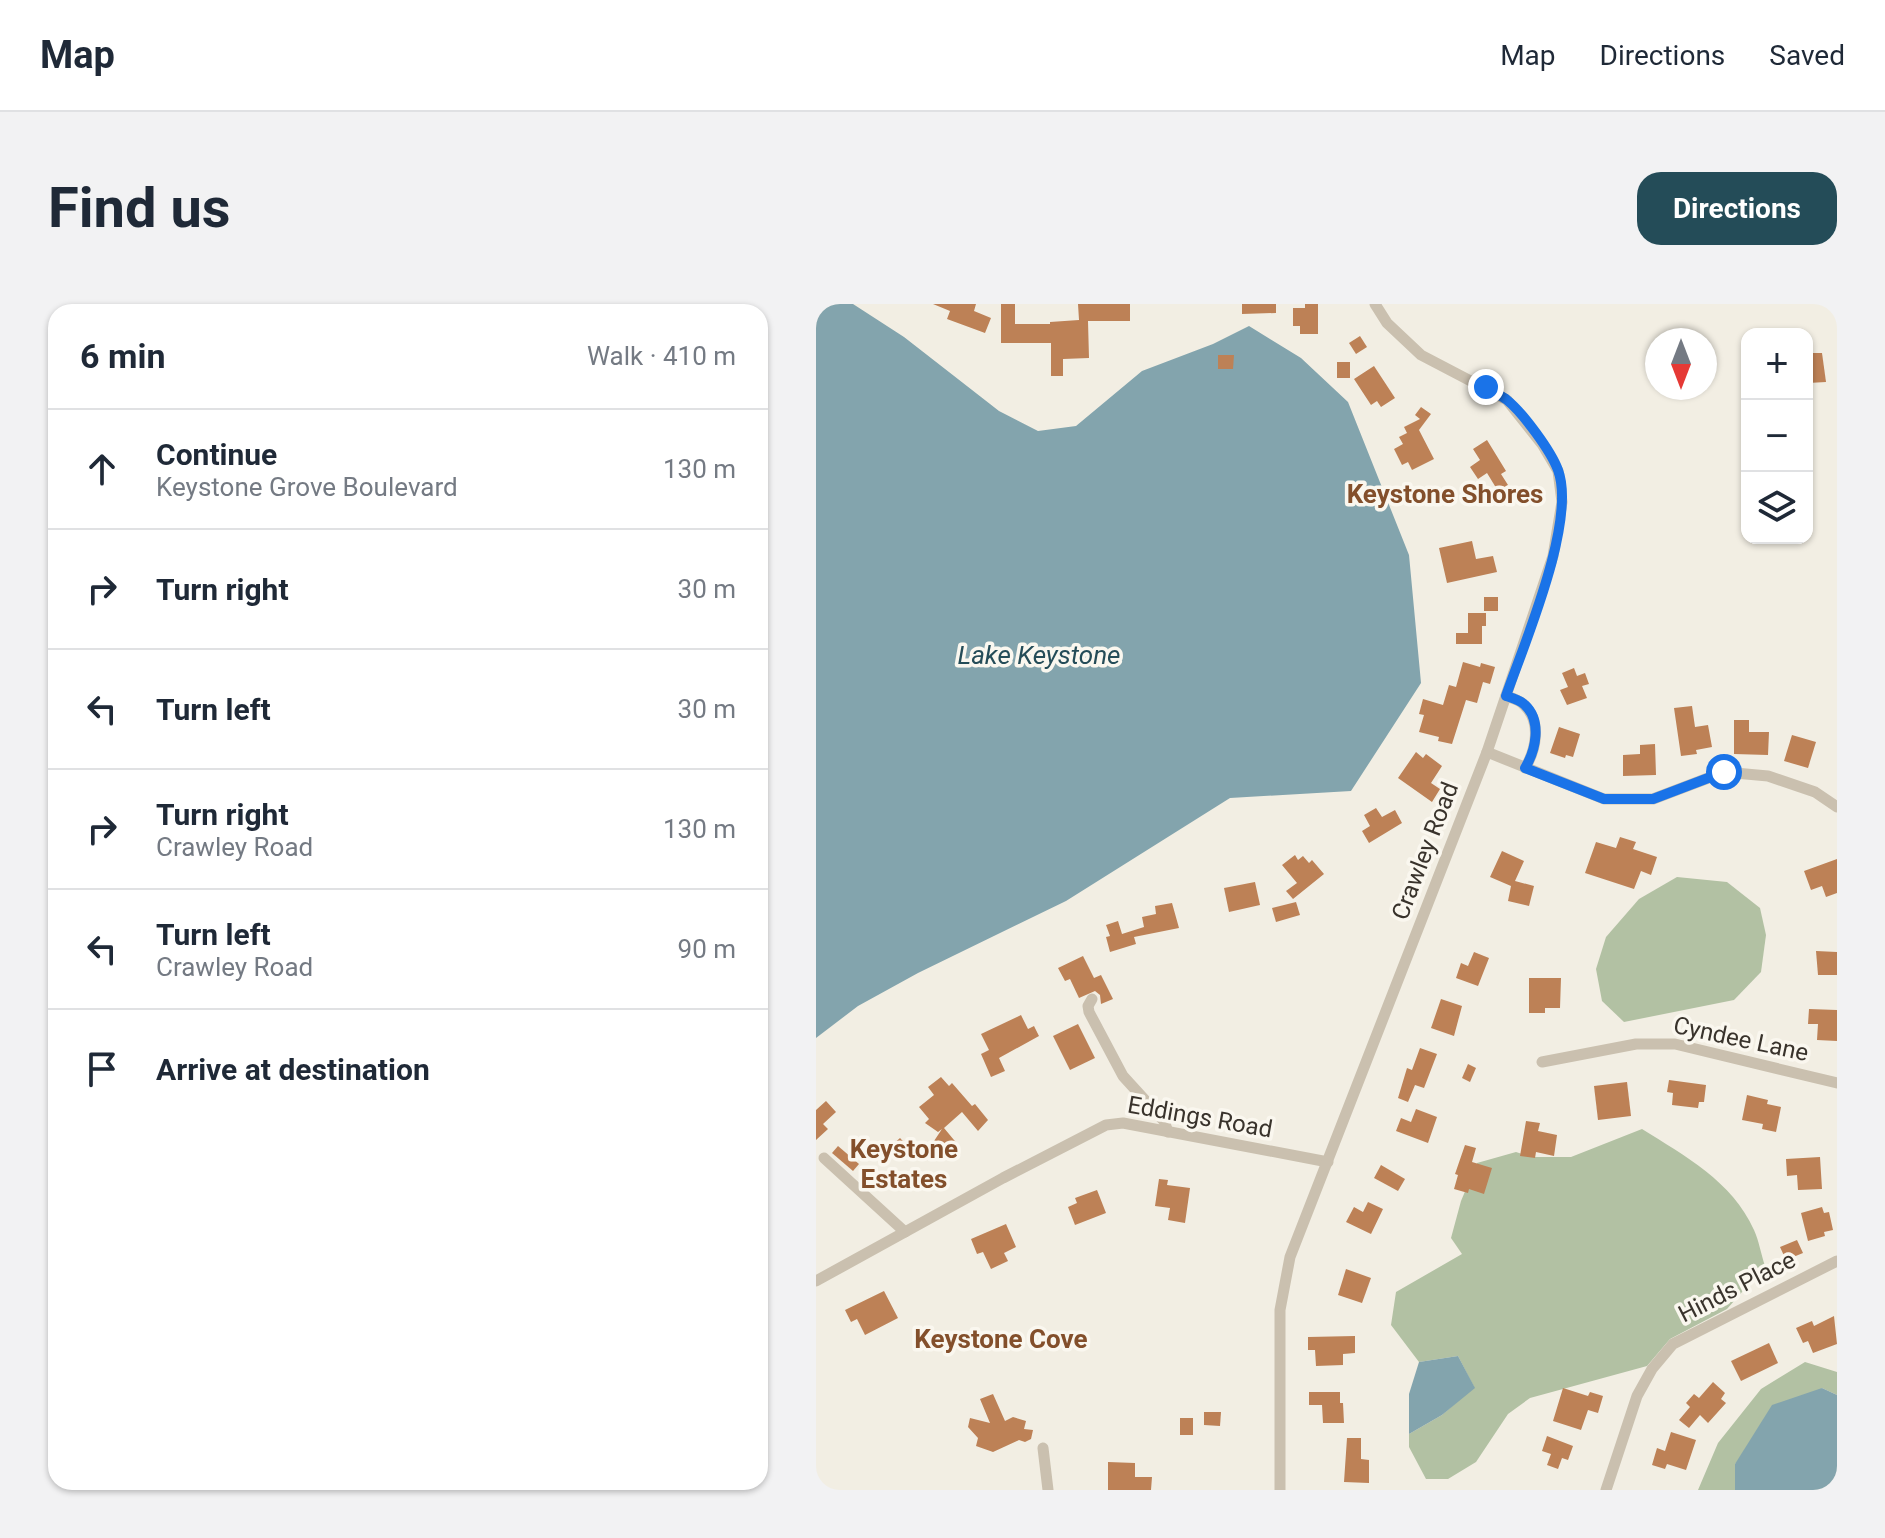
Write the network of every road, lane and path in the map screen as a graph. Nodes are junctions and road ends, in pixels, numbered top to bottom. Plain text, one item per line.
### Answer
1 (1375, 304) edge
2 (1506, 696) junction
3 (1487, 752) junction
4 (1525, 768) junction
5 (1837, 807) edge
6 (1092, 999) dead end
7 (1542, 1062) dead end
8 (1837, 1083) edge
9 (1168, 1132) junction
10 (824, 1158) dead end
11 (1328, 1162) junction
12 (905, 1232) junction
13 (1837, 1261) edge
14 (816, 1281) edge
15 (1043, 1448) dead end
16 (1048, 1490) edge
17 (1280, 1490) edge
18 (1606, 1490) edge

1 - 2 street, Crawley Road
2 - 3 street, Crawley Road
2 - 4 street
3 - 4 street
3 - 11 street, Crawley Road
4 - 5 street
6 - 9 street
7 - 8 street, Cyndee Lane
9 - 11 street, Eddings Road
9 - 12 street, Eddings Road
10 - 12 street
11 - 17 street, Crawley Road
12 - 14 street, Eddings Road
13 - 18 street, Hinds Place
15 - 16 street

